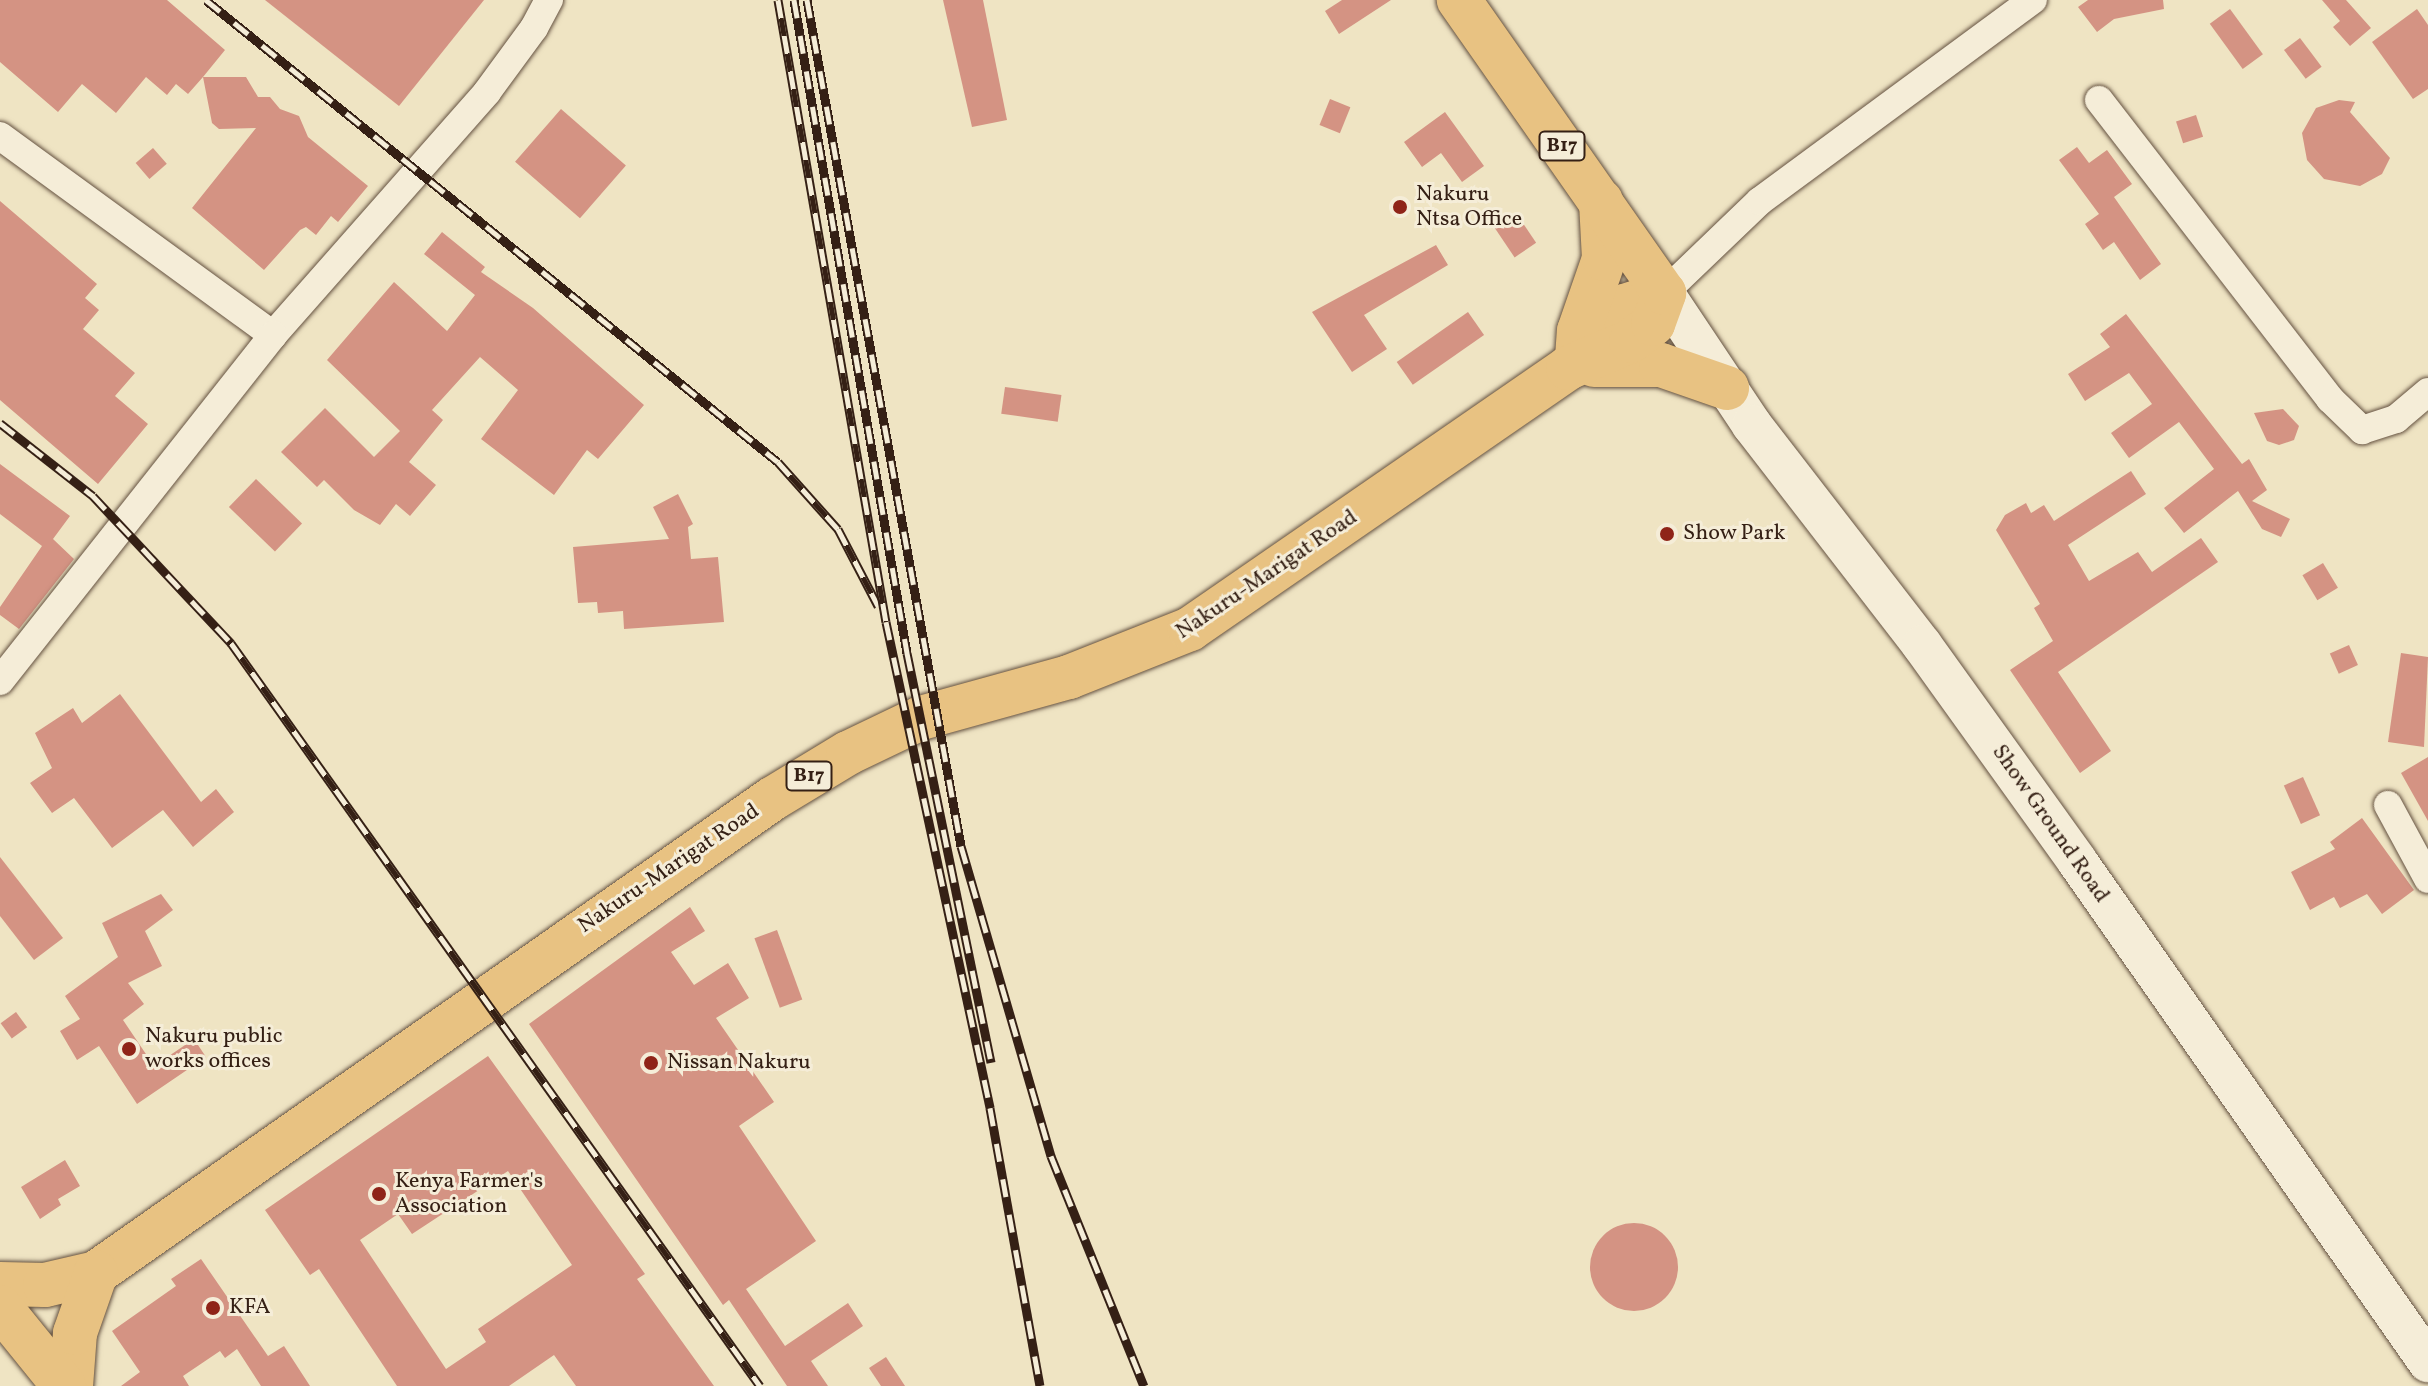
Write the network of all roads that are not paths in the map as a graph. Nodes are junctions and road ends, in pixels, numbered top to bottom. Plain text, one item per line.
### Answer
1 (549, 0) edge
2 (1459, 0) edge
3 (2033, 0) edge
4 (2099, 100) dead end
5 (0, 136) edge
6 (1601, 201) junction
7 (1664, 293) junction
8 (273, 335) junction
9 (1575, 363) junction
10 (1727, 388) junction
11 (2428, 392) edge
12 (0, 681) edge
13 (2388, 805) dead end
14 (2428, 879) edge
15 (96, 1273) junction
16 (0, 1284) edge
17 (0, 1307) edge
18 (2428, 1362) edge
19 (64, 1386) edge
20 (71, 1386) edge

1 - 8 street
2 - 6 main road, B17
3 - 7 street
4 - 11 street
5 - 8 street
6 - 7 main road, B17
6 - 9 main road
7 - 9 main road, Nakuru-Marigat Road / B17
7 - 10 main road, Show Ground Road
8 - 12 street
9 - 10 main road
9 - 15 main road, Nakuru-Marigat Road / B17
10 - 18 main road, Show Ground Road
13 - 14 street
15 - 16 main road, B17
15 - 20 main road
17 - 19 main road

